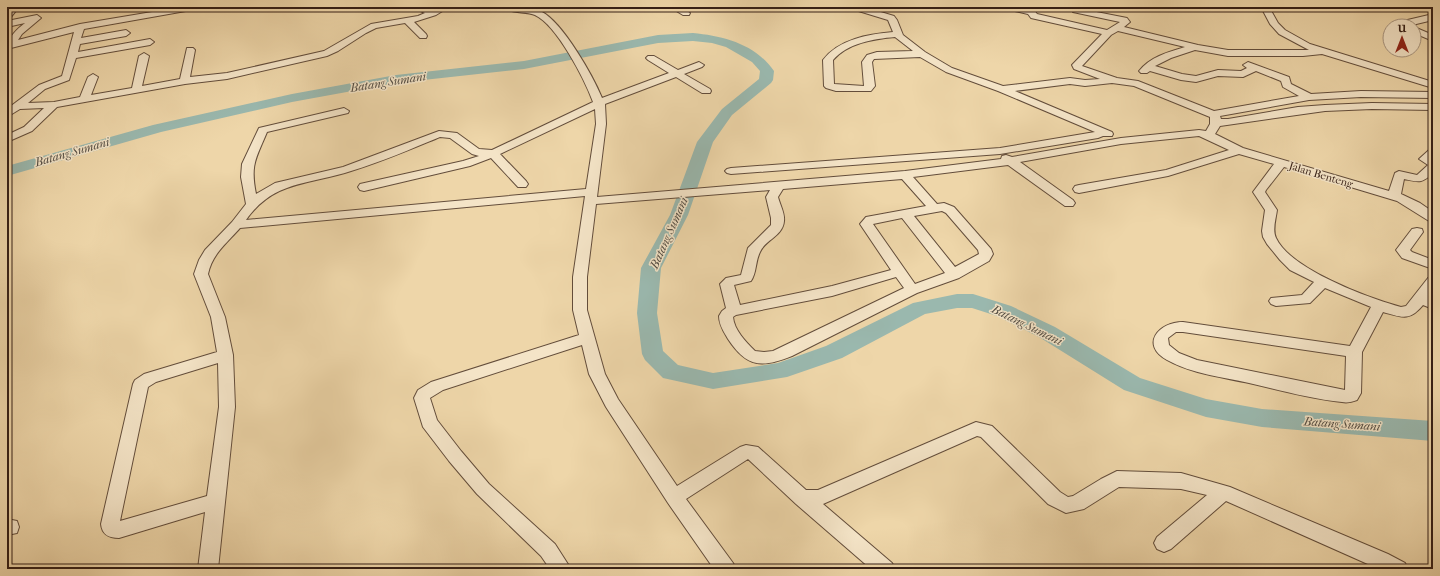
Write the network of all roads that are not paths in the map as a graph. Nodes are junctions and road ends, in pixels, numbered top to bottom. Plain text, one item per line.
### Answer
1 (15, 7) edge
2 (197, 7) edge
3 (416, 7) edge
4 (445, 7) edge
5 (506, 7) edge
6 (546, 7) edge
7 (674, 7) edge
8 (855, 7) edge
9 (1016, 7) edge
10 (1265, 7) edge
11 (1076, 10) dead end
12 (433, 13) junction
13 (686, 13) dead end
14 (537, 14) junction
15 (7, 16) edge
16 (1433, 18) edge
17 (1422, 20) edge
18 (408, 21) junction
19 (7, 24) edge
20 (80, 27) junction
21 (1112, 31) junction
22 (126, 34) dead end
23 (898, 34) junction
24 (423, 36) dead end
25 (76, 42) junction
26 (150, 42) dead end
27 (9, 45) edge
28 (1195, 47) junction
29 (190, 50) dead end
30 (1321, 51) junction
31 (1232, 53) junction
32 (922, 54) junction
33 (72, 56) junction
34 (144, 56) dead end
35 (651, 58) dead end
36 (699, 65) dead end
37 (1147, 67) junction
38 (1256, 67) junction
39 (678, 74) junction
40 (93, 76) dead end
41 (185, 81) junction
42 (1115, 81) junction
43 (1135, 83) junction
44 (1433, 85) edge
45 (1002, 89) junction
46 (136, 90) junction
47 (706, 91) dead end
48 (1433, 95) edge
49 (1309, 97) junction
50 (84, 100) junction
51 (599, 103) junction
52 (54, 105) junction
53 (16, 106) junction
54 (1428, 107) edge
55 (344, 111) dead end
56 (7, 114) edge
57 (1433, 116) edge
58 (1215, 119) junction
59 (1107, 134) junction
60 (1208, 134) junction
61 (1156, 137) junction
62 (7, 139) edge
63 (1121, 141) junction
64 (1239, 150) junction
65 (1000, 151) junction
66 (1433, 152) edge
67 (492, 153) junction
68 (1009, 161) junction
69 (1281, 163) junction
70 (1433, 163) edge
71 (1433, 167) edge
72 (731, 171) dead end
73 (905, 175) junction
74 (522, 184) dead end
75 (778, 186) junction
76 (364, 187) dead end
77 (1079, 189) dead end
78 (592, 196) junction
79 (1394, 197) junction
80 (1069, 203) dead end
81 (252, 204) junction
82 (934, 208) junction
83 (906, 214) junction
84 (1433, 218) edge
85 (236, 225) junction
86 (1417, 232) dead end
87 (1433, 266) edge
88 (900, 272) junction
89 (954, 275) junction
90 (1323, 281) junction
91 (1433, 281) edge
92 (912, 290) junction
93 (1419, 299) junction
94 (1276, 302) dead end
95 (1433, 304) edge
96 (1379, 305) junction
97 (734, 311) junction
98 (588, 338) junction
99 (1354, 352) junction
100 (225, 354) junction
101 (1224, 492) junction
102 (674, 497) junction
103 (802, 498) junction
104 (216, 501) junction
105 (1164, 543) dead end
106 (208, 569) edge
107 (561, 569) edge
108 (726, 569) edge
109 (885, 569) edge
110 (1398, 569) edge

1 - 15 street
2 - 20 street
3 - 12 street
4 - 12 street
5 - 14 street
6 - 14 street
7 - 13 street
8 - 23 street
9 - 21 street
10 - 30 street
11 - 21 street
12 - 18 street
14 - 51 street
16 - 17 street
18 - 24 street
18 - 41 street
19 - 27 street
20 - 25 street
20 - 27 street
21 - 28 street
21 - 42 street
22 - 25 street
23 - 32 street
23 - 32 street
25 - 33 street
26 - 33 street
28 - 31 street
28 - 37 street
29 - 41 street
30 - 31 street
30 - 44 street
31 - 38 street
32 - 45 street
33 - 53 street
34 - 46 street
35 - 39 street
36 - 39 street
37 - 38 street
37 - 43 street
38 - 49 street
39 - 47 street
39 - 51 street
40 - 50 street
41 - 46 street
42 - 43 street
42 - 45 street
43 - 58 street
45 - 59 street
46 - 50 street
48 - 49 street
49 - 58 street
50 - 52 street
51 - 67 street
51 - 78 street
52 - 53 street
52 - 62 street
53 - 56 street
54 - 57 street
54 - 58 street
55 - 81 street
58 - 60 street
59 - 61 street
59 - 63 street
59 - 65 street
60 - 61 street
60 - 64 street, Jalan Benteng
61 - 63 street
63 - 68 street
64 - 69 street, Jalan Benteng
64 - 77 street
65 - 68 street
65 - 72 street
66 - 70 street
67 - 74 street
67 - 76 street
67 - 81 street
68 - 73 street
68 - 80 street
69 - 79 street, Jalan Benteng
69 - 90 street
71 - 79 street
73 - 75 street
73 - 82 street
75 - 78 street
75 - 97 street
78 - 85 street
78 - 98 street
79 - 84 street, Jalan Benteng
81 - 85 street
82 - 83 street
82 - 89 street
83 - 88 street
83 - 89 street
85 - 100 street
86 - 87 street
88 - 92 street
88 - 97 street
89 - 92 street
90 - 94 street
90 - 96 street
91 - 93 street
92 - 97 street
93 - 95 street
93 - 96 street
96 - 99 street
98 - 102 street
98 - 107 street
99 - 99 street
100 - 104 street
100 - 104 street
101 - 103 street
101 - 105 street
101 - 110 street
102 - 103 street
102 - 108 street
103 - 109 street
104 - 106 street

